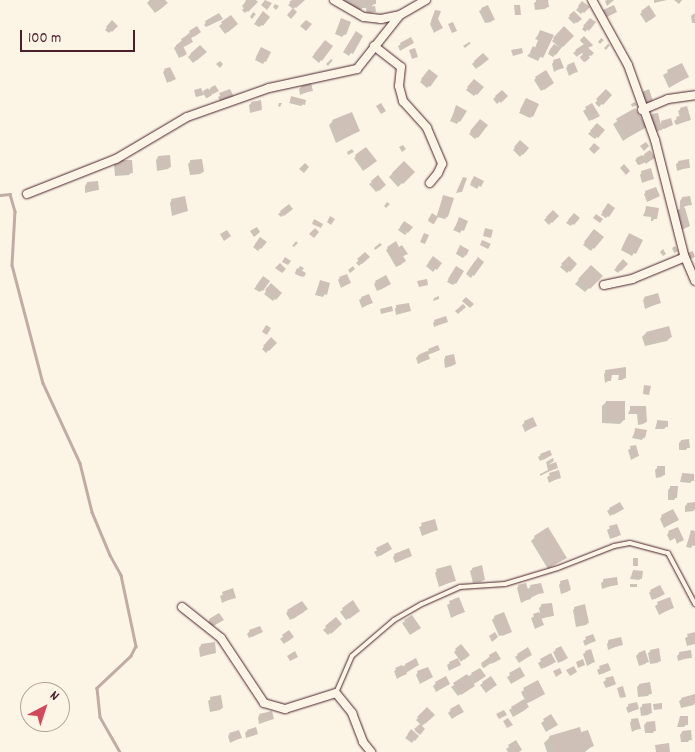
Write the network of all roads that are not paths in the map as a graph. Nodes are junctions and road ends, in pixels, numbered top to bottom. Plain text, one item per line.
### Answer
1 (334, 0) edge
2 (426, 0) edge
3 (592, 0) edge
4 (400, 14) junction
5 (374, 46) junction
6 (695, 95) edge
7 (642, 110) junction
8 (430, 183) dead end
9 (27, 194) dead end
10 (685, 257) junction
11 (695, 282) edge
12 (604, 285) dead end
13 (695, 604) edge
14 (182, 607) dead end
15 (336, 693) junction
16 (370, 752) edge

1 - 4 street
2 - 4 street
3 - 7 street
4 - 5 street
5 - 8 street
5 - 9 street
6 - 7 street
7 - 10 street
10 - 11 street
10 - 12 street
13 - 15 lane
14 - 15 street
15 - 16 street

